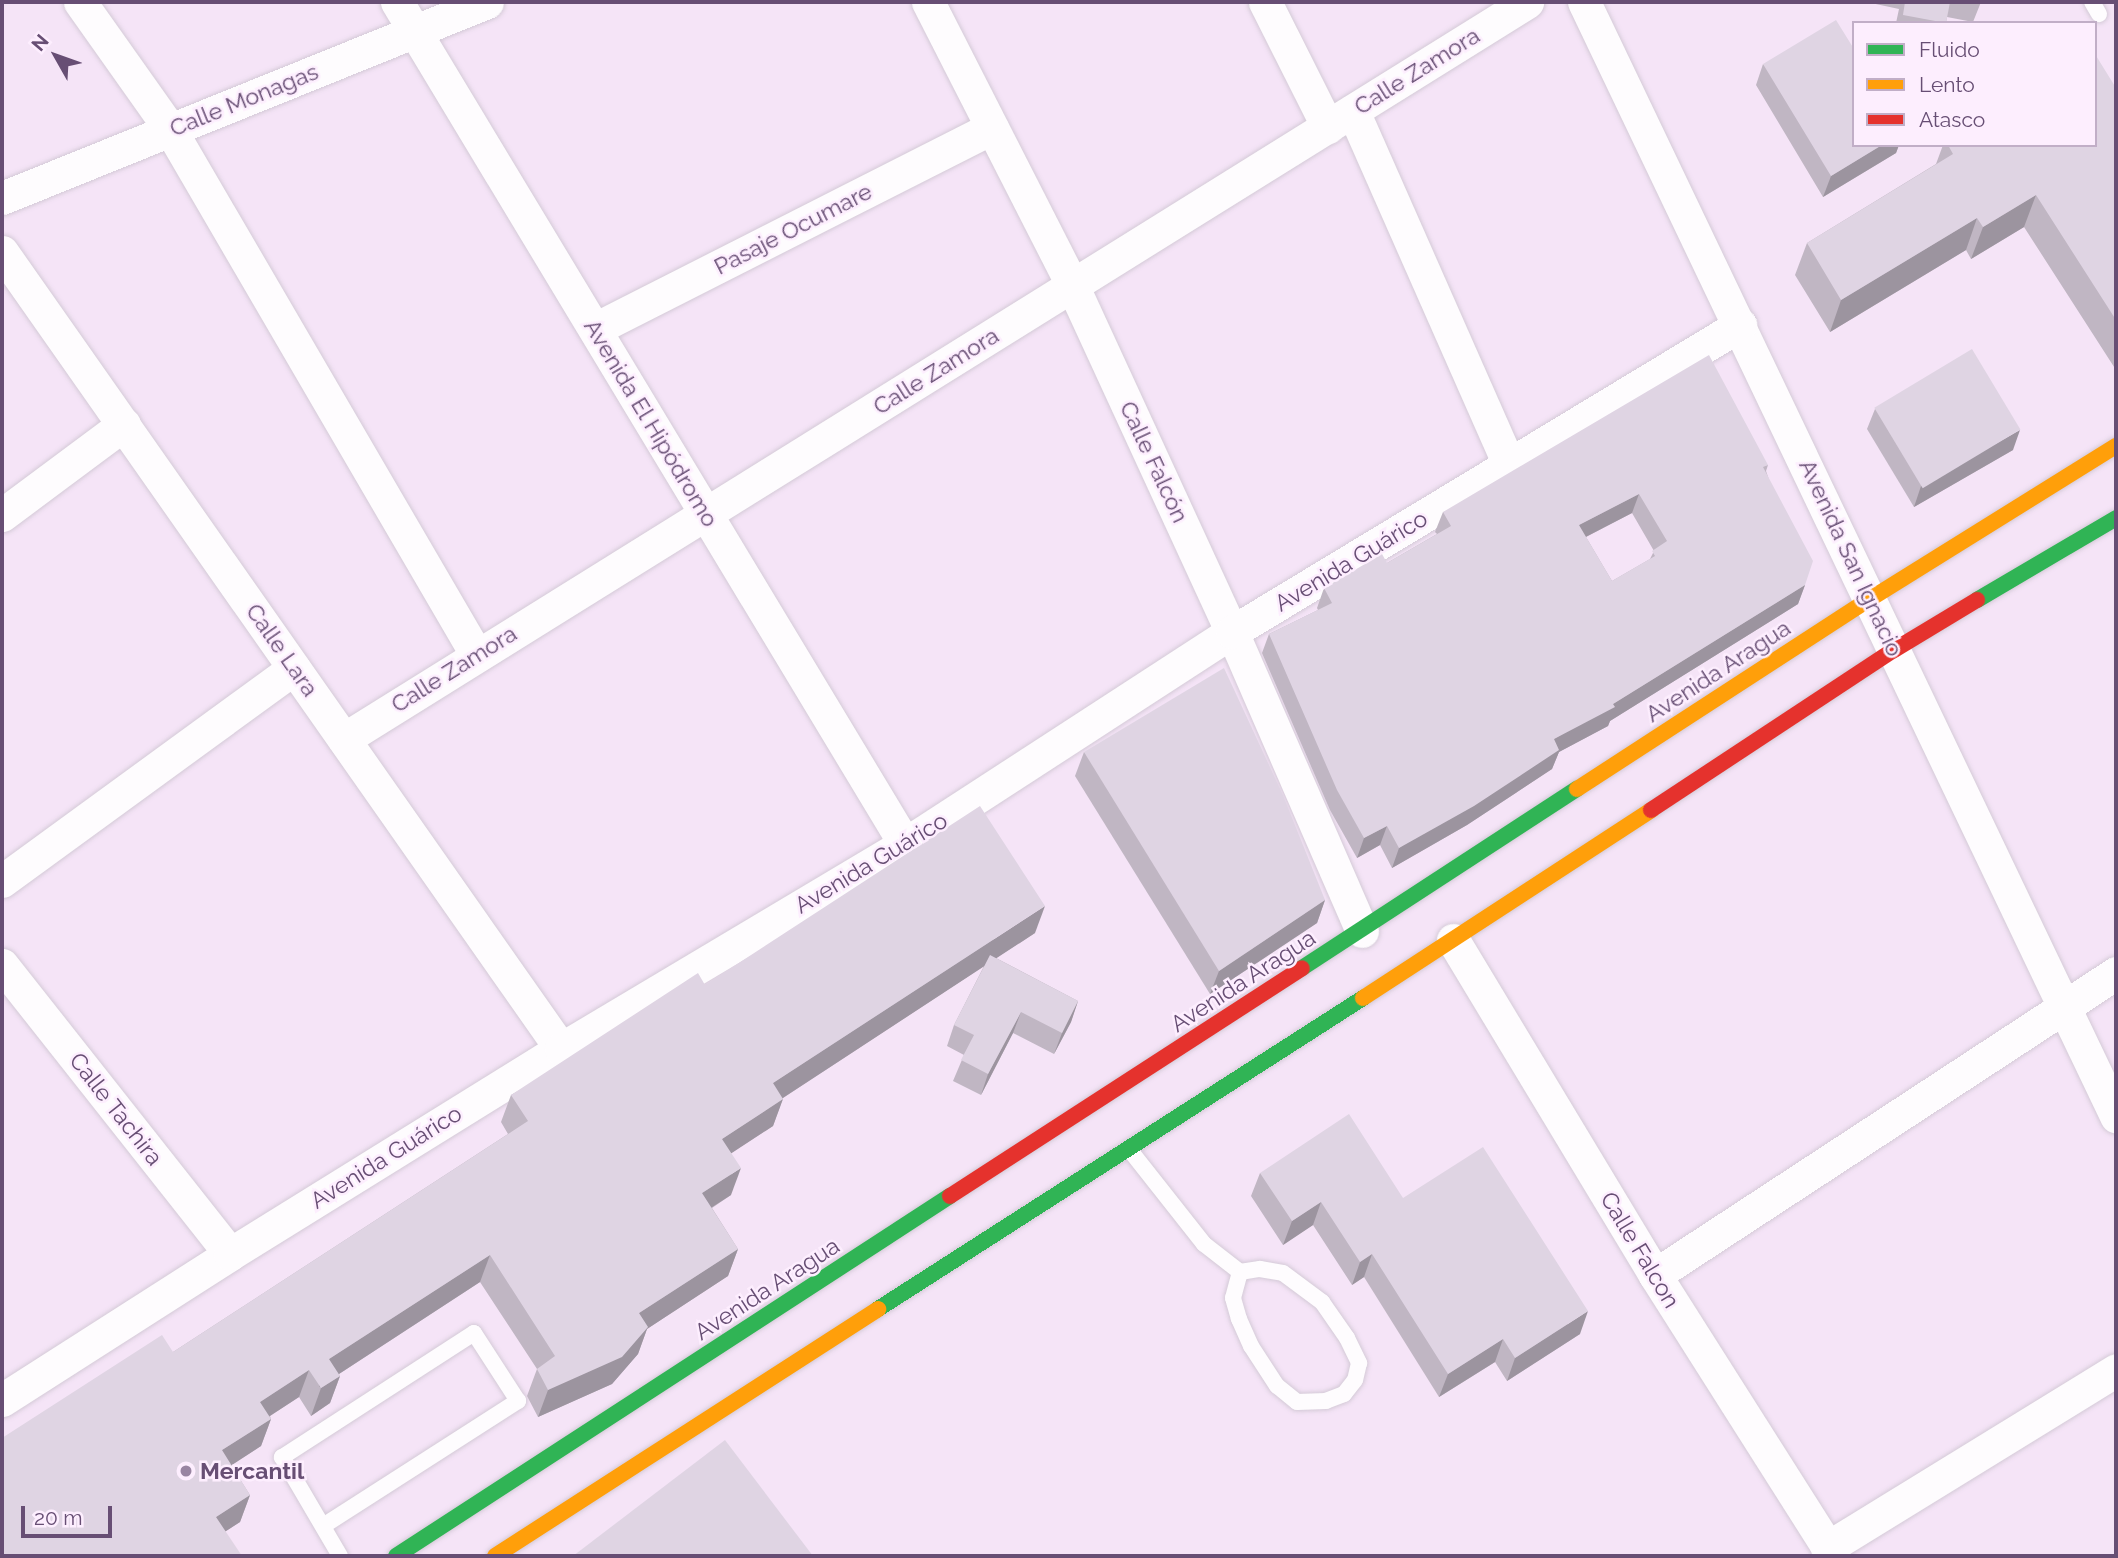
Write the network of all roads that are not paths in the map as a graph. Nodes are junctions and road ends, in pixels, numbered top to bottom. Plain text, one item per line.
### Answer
1 (80, 2) edge
2 (397, 2) edge
3 (487, 2) edge
4 (928, 2) edge
5 (1265, 2) edge
6 (1527, 2) edge
7 (1593, 6) edge
8 (415, 32) junction
9 (1340, 119) junction
10 (992, 128) junction
11 (170, 129) junction
12 (2, 198) edge
13 (2, 252) edge
14 (1073, 287) junction
15 (1740, 325) junction
16 (595, 329) junction
17 (124, 424) junction
18 (2116, 446) edge
19 (1509, 465) junction
20 (706, 514) junction
21 (2, 515) edge
22 (2116, 517) edge
23 (1870, 599) junction
24 (1232, 632) junction
25 (1894, 650) junction
26 (476, 654) junction
27 (294, 668) junction
28 (344, 739) junction
29 (905, 844) junction
30 (2, 881) edge
31 (1362, 931) junction
32 (1453, 940) junction
33 (2, 965) edge
34 (2116, 973) edge
35 (2064, 1007) junction
36 (561, 1049) junction
37 (2116, 1116) edge
38 (1129, 1149) junction
39 (230, 1254) junction
40 (1240, 1272) junction
41 (1655, 1275) junction
42 (2116, 1370) edge
43 (2, 1400) edge
44 (323, 1526) junction
45 (1830, 1552) edge
46 (340, 1556) edge
47 (396, 1556) edge
48 (495, 1556) edge

1 - 11 street
2 - 8 street, Avenida El Hipódromo
3 - 8 street, Calle Monagas
4 - 10 street, Calle Falcón
5 - 9 street
6 - 9 street, Calle Zamora
7 - 15 street, Avenida San Ignacio
8 - 11 street, Calle Monagas
8 - 16 street, Avenida El Hipódromo
9 - 14 street, Calle Zamora
9 - 19 street
10 - 14 street, Calle Falcón
10 - 16 street, Pasaje Ocumare
11 - 12 street, Calle Monagas
11 - 26 street
13 - 17 street, Calle Lara
14 - 20 street, Calle Zamora
14 - 24 street, Calle Falcón
15 - 19 street, Avenida Guárico
15 - 23 street, Avenida San Ignacio
16 - 20 street, Avenida El Hipódromo
17 - 21 street
17 - 27 street, Calle Lara
18 - 23 street, Avenida Aragua
19 - 24 street, Avenida Guárico
20 - 26 street, Calle Zamora
20 - 29 street, Avenida El Hipódromo
22 - 25 street
23 - 25 street, Avenida San Ignacio
23 - 31 street, Avenida Aragua
24 - 29 street, Avenida Guárico
24 - 31 street, Calle Falcón
25 - 32 street
25 - 35 street, Avenida San Ignacio
26 - 28 street, Calle Zamora
27 - 28 street, Calle Lara
27 - 30 street
28 - 36 street, Calle Lara
29 - 36 street, Avenida Guárico
31 - 47 street, Avenida Aragua
32 - 38 street
32 - 41 street, Calle Falcon
33 - 39 street, Calle Tachira
34 - 35 street
35 - 37 street, Avenida San Ignacio
35 - 41 street
36 - 39 street, Avenida Guárico
38 - 40 lane
38 - 48 street
39 - 43 street, Avenida Guárico
40 - 40 lane
41 - 45 street, Calle Falcon
42 - 45 street
44 - 44 lane
44 - 46 lane

